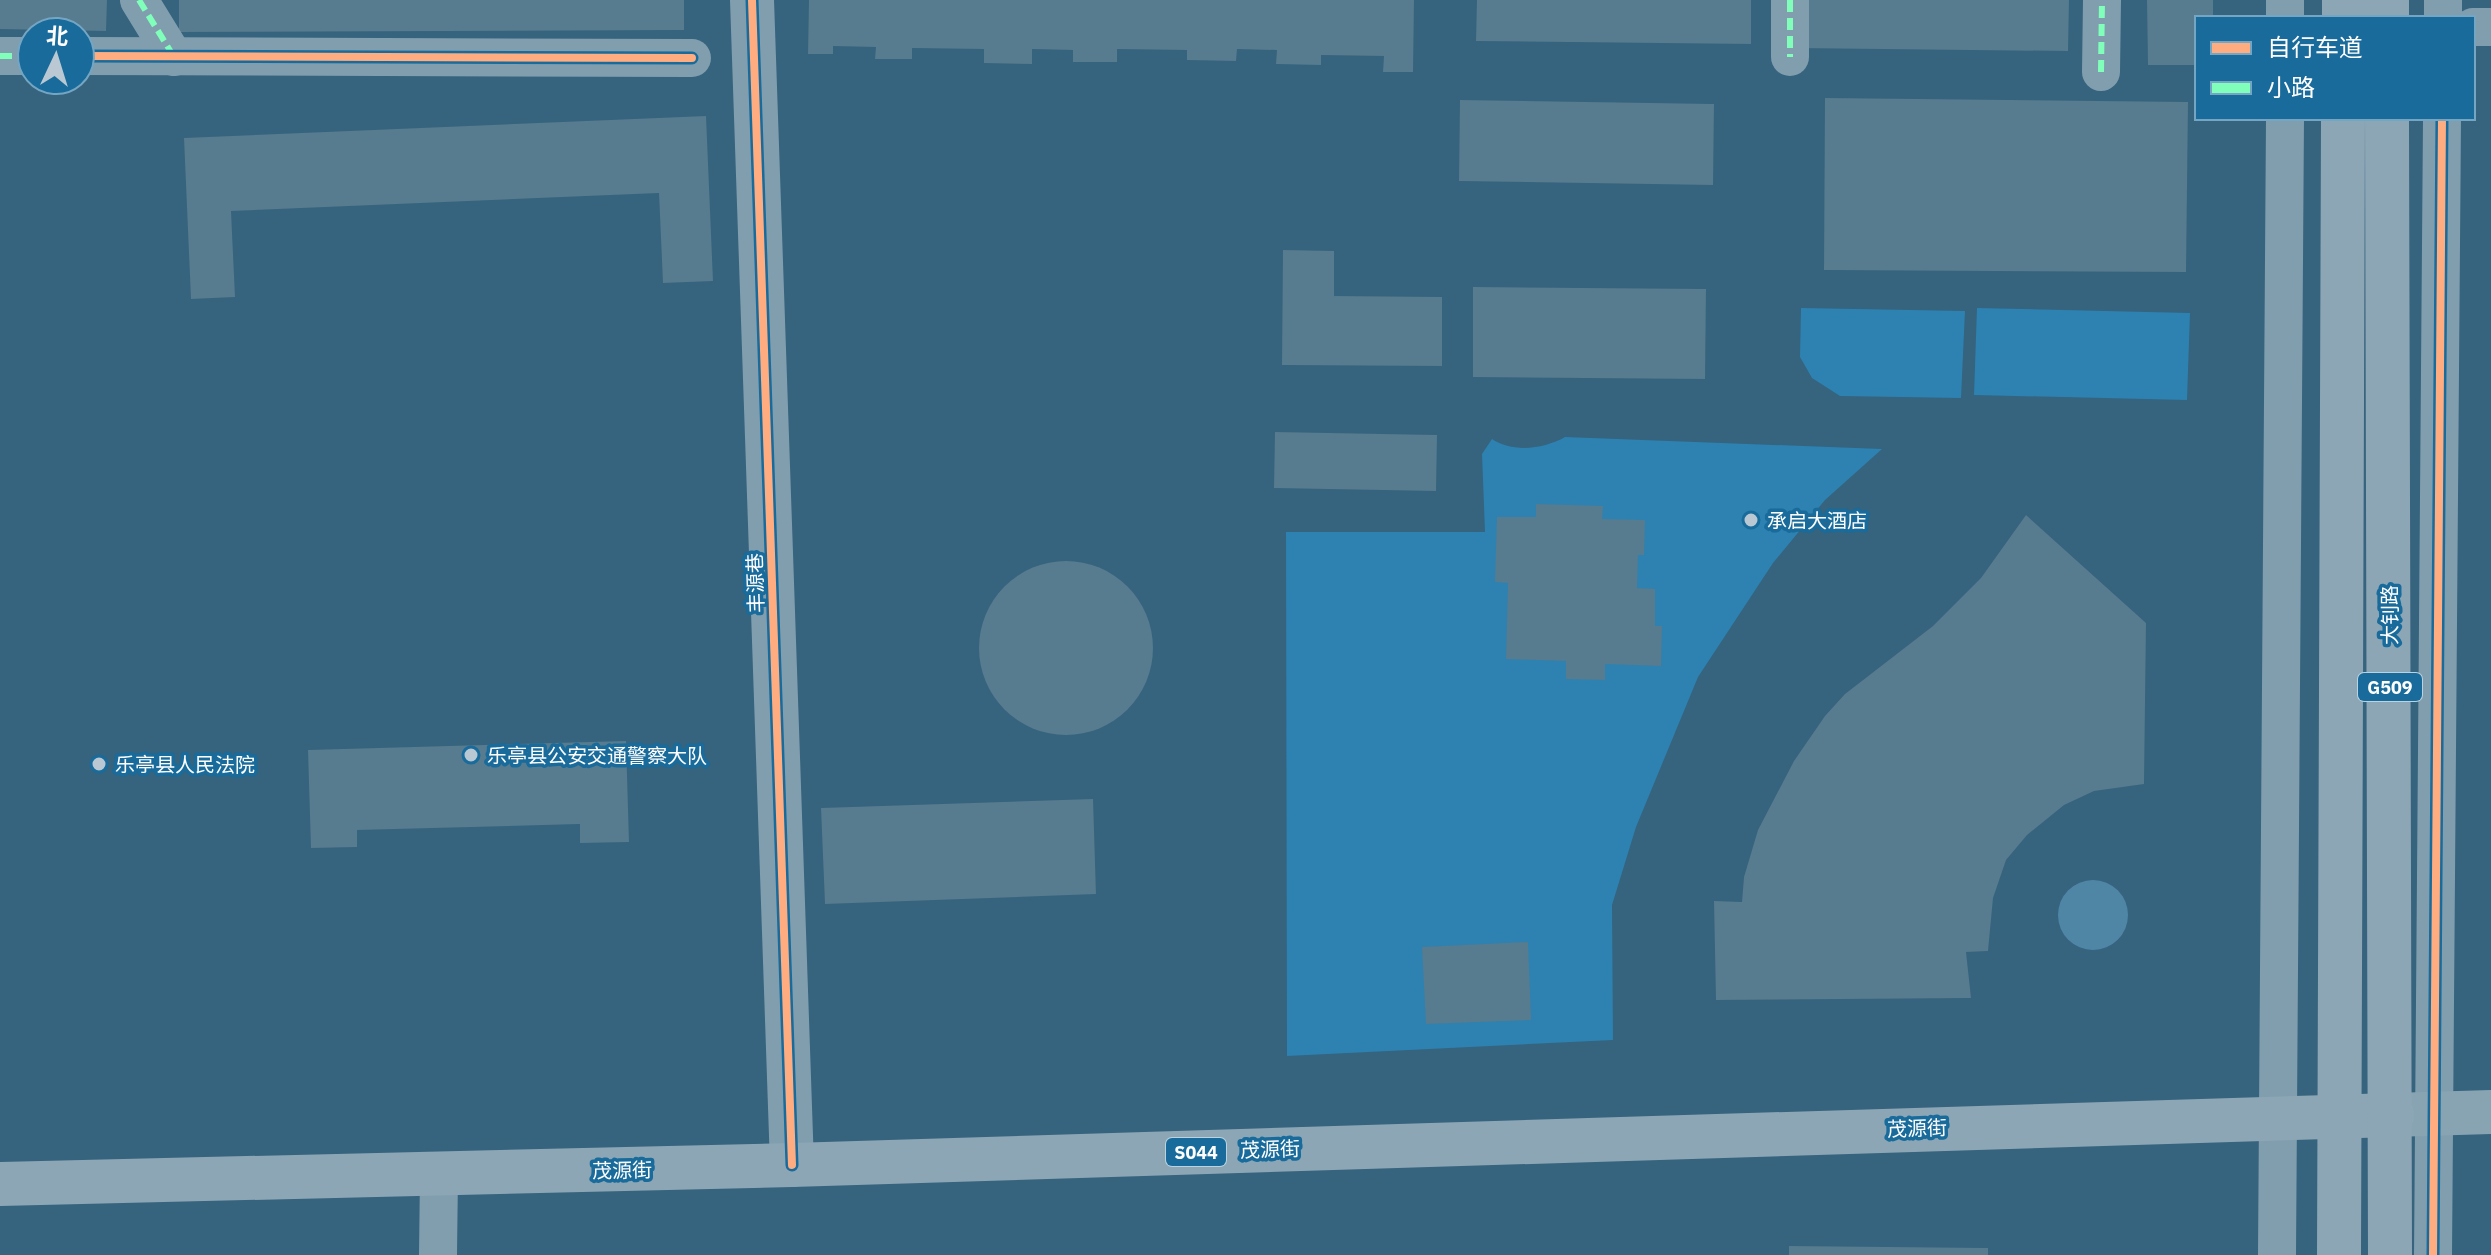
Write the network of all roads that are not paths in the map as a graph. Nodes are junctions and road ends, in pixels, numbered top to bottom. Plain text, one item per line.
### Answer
1 (139, 0) edge
2 (752, 0) edge
3 (1790, 0) edge
4 (2102, 0) edge
5 (96, 56) edge
6 (174, 57) junction
7 (1790, 57) dead end
8 (692, 58) dead end
9 (2101, 72) dead end
10 (2285, 120) edge
11 (2343, 120) edge
12 (2387, 120) edge
13 (2442, 120) edge
14 (2491, 1112) edge
15 (2340, 1114) junction
16 (2435, 1114) junction
17 (2277, 1115) junction
18 (2392, 1115) junction
19 (792, 1165) junction
20 (439, 1174) junction
21 (0, 1184) edge
22 (438, 1255) edge
23 (2277, 1255) edge
24 (2339, 1255) edge
25 (2390, 1255) edge
26 (2433, 1255) edge

1 - 6 street
2 - 19 street, 丰源巷
3 - 7 street
4 - 9 street
5 - 6 street
6 - 8 street
10 - 17 street
11 - 15 highway, G509
12 - 18 highway, 大钊路 / G509
13 - 16 street
14 - 16 main road, 茂源街
15 - 17 main road, 茂源街 / S044
15 - 18 main road, 茂源街 / S044
15 - 24 highway, G509
16 - 18 main road, 茂源街
16 - 26 street
17 - 19 main road, 茂源街 / S044
17 - 23 street
18 - 25 highway, 大钊路 / G509
19 - 20 main road, 茂源街 / S044
20 - 21 main road, 茂源街 / S044
20 - 22 street

